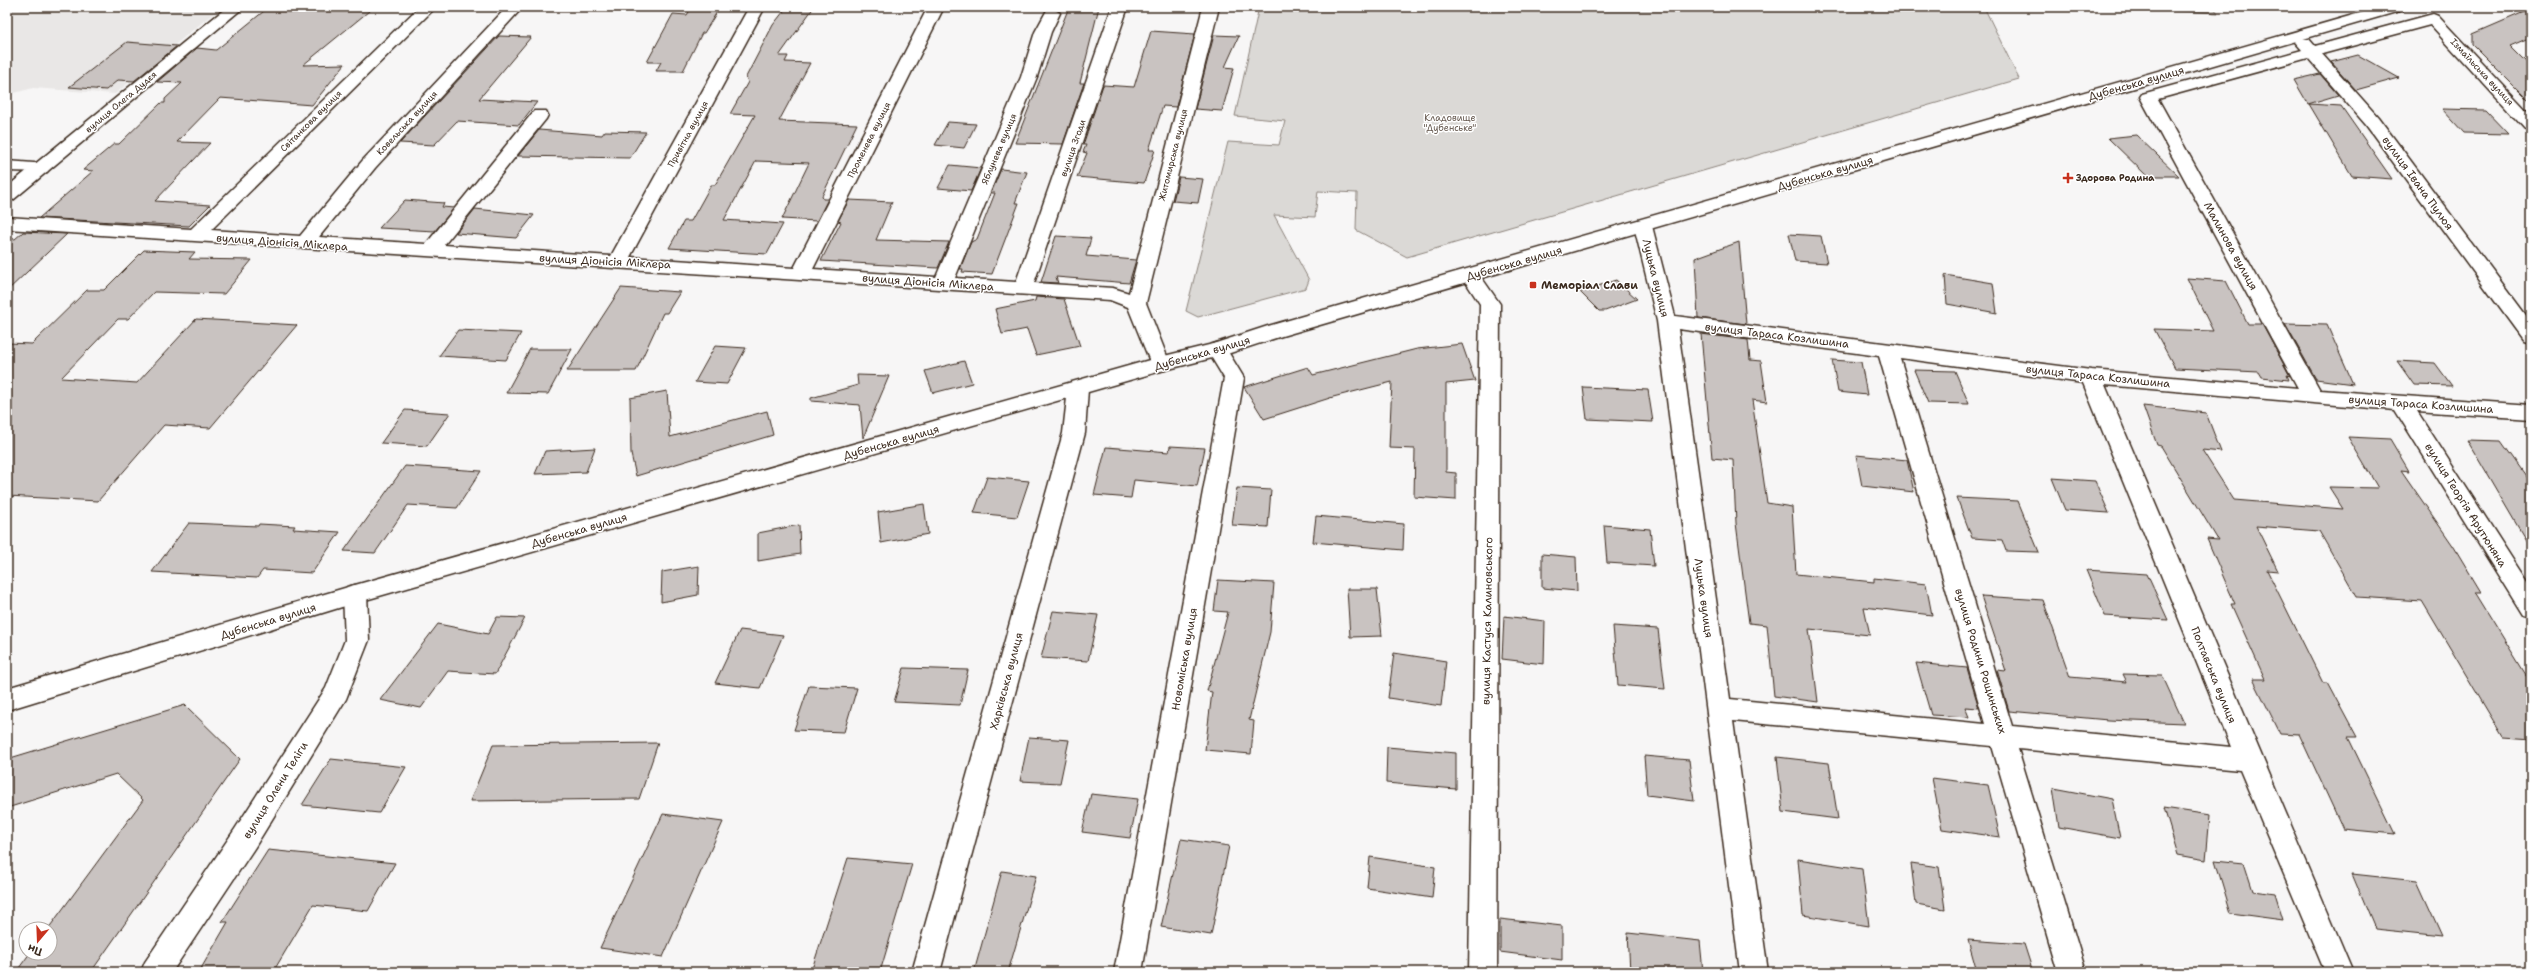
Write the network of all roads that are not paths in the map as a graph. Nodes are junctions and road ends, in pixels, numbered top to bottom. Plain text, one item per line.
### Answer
1 (236, 7) edge
2 (428, 7) edge
3 (515, 7) edge
4 (758, 7) edge
5 (936, 7) edge
6 (1120, 7) edge
7 (1211, 7) edge
8 (2398, 7) edge
9 (1052, 13) dead end
10 (2299, 36) junction
11 (2310, 52) junction
12 (540, 115) dead end
13 (2531, 125) edge
14 (7, 166) edge
15 (41, 168) junction
16 (7, 196) edge
17 (7, 223) edge
18 (1643, 226) junction
19 (195, 236) junction
20 (304, 243) junction
21 (430, 251) junction
22 (618, 261) junction
23 (801, 273) junction
24 (1470, 275) junction
25 (943, 282) junction
26 (1023, 288) junction
27 (1136, 303) junction
28 (1667, 321) junction
29 (2531, 336) edge
30 (1217, 350) junction
31 (1888, 350) junction
32 (1160, 364) junction
33 (2091, 377) junction
34 (1078, 389) junction
35 (2313, 397) junction
36 (2401, 403) junction
37 (2531, 412) edge
38 (355, 594) junction
39 (2531, 608) edge
40 (7, 699) edge
41 (1718, 709) junction
42 (2003, 735) junction
43 (2249, 760) junction
44 (155, 972) edge
45 (926, 972) edge
46 (1128, 972) edge
47 (1483, 972) edge
48 (1754, 972) edge
49 (2072, 972) edge
50 (2340, 972) edge

1 - 15 street, вулиця Олега Дудєя
2 - 19 street, Світанкова вулиця
3 - 20 street, Ковельська вулиця
4 - 22 street, Привітна вулиця
5 - 23 street, Променева вулиця
6 - 26 street, вулиця Згоди
7 - 27 street, Житомирська вулиця
8 - 10 street, Дубенська вулиця
9 - 25 street, Яблунева вулиця
10 - 11 street, вулиця Івана Пулюя
10 - 18 street, Дубенська вулиця
11 - 13 street, Ізмаїльська вулиця
11 - 29 street, вулиця Івана Пулюя
11 - 35 street, Малинова вулиця
12 - 21 street
14 - 15 street
15 - 16 street, вулиця Олега Дудєя
17 - 19 street, вулиця Діонісія Міклера
18 - 24 street, Дубенська вулиця
18 - 28 street, Луцька вулиця
19 - 20 street, вулиця Діонісія Міклера
20 - 21 street, вулиця Діонісія Міклера
21 - 22 street, вулиця Діонісія Міклера
22 - 23 street, вулиця Діонісія Міклера
23 - 25 street, вулиця Діонісія Міклера
24 - 30 street, Дубенська вулиця
24 - 47 street, вулиця Кастуся Калиновського
25 - 26 street, вулиця Діонісія Міклера
26 - 27 street, вулиця Діонісія Міклера
27 - 32 street
28 - 31 street, вулиця Тараса Козлишина
28 - 41 street, Луцька вулиця
30 - 32 street, Дубенська вулиця
30 - 46 street, Новоміська вулиця
31 - 33 street, вулиця Тараса Козлишина
31 - 42 street, вулиця Родини Рощинських
32 - 34 street, Дубенська вулиця
33 - 35 street, вулиця Тараса Козлишина
33 - 43 street, Полтавська вулиця
34 - 38 street, Дубенська вулиця
34 - 45 street, Харківська вулиця
35 - 36 street, вулиця Тараса Козлишина
36 - 37 street, вулиця Тараса Козлишина
36 - 39 street, вулиця Георгія Арутюняна
38 - 40 street, Дубенська вулиця
38 - 44 street, вулиця Олени Теліги
41 - 42 street
41 - 48 street, Луцька вулиця
42 - 43 street
42 - 49 street, вулиця Родини Рощинських
43 - 50 street, Полтавська вулиця

